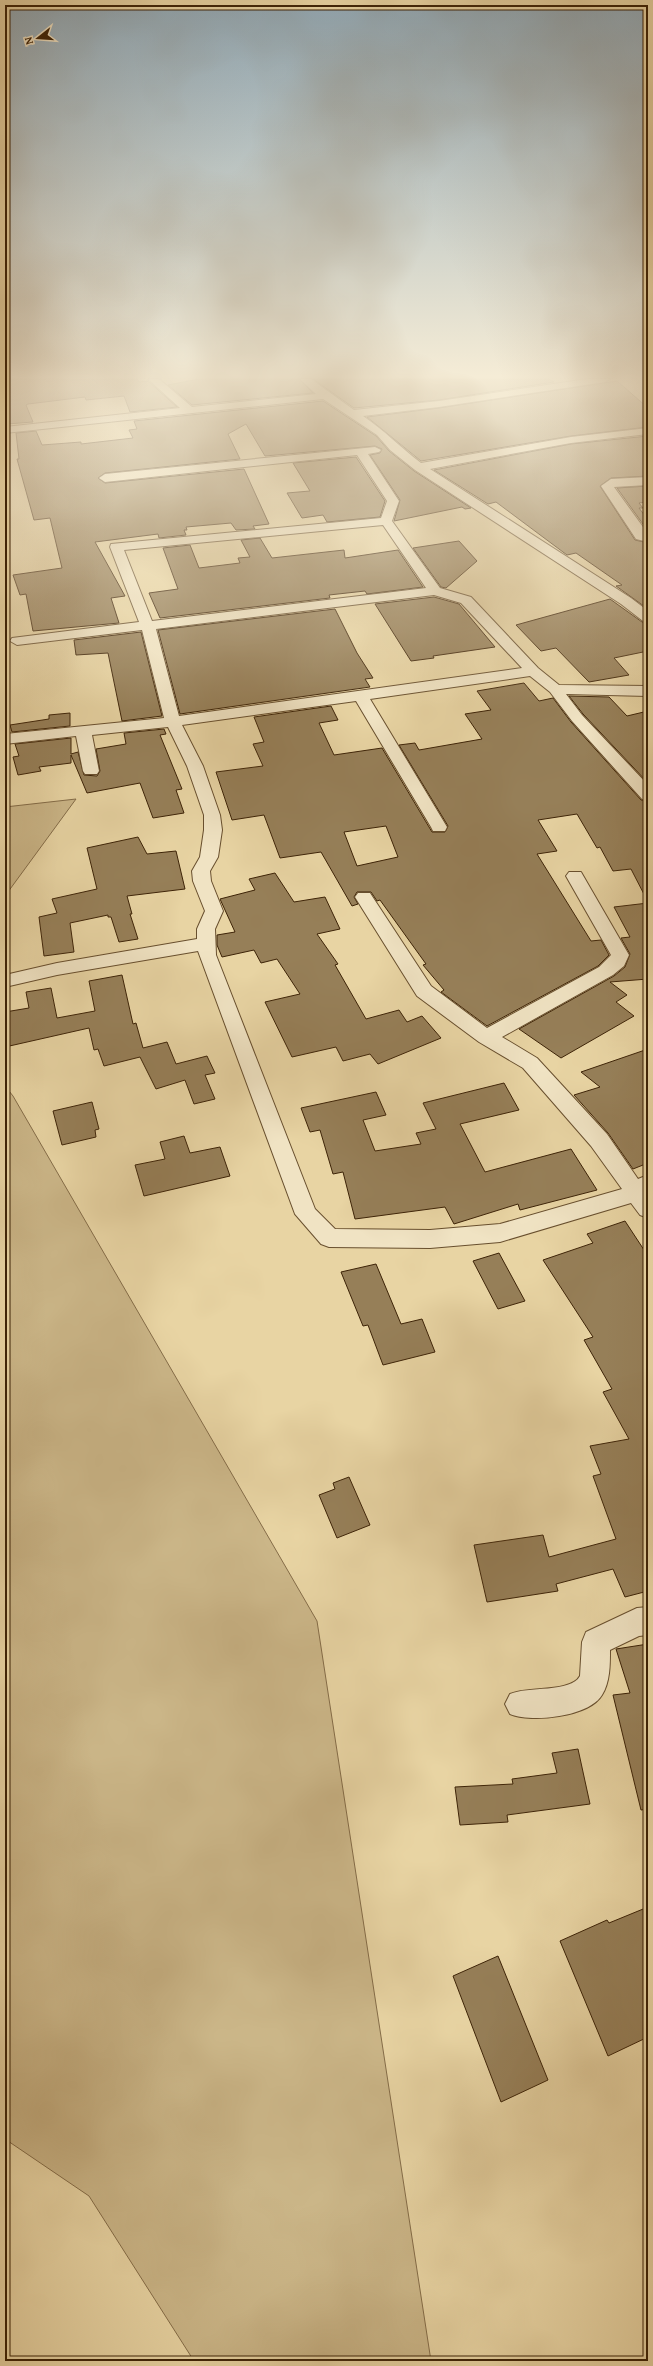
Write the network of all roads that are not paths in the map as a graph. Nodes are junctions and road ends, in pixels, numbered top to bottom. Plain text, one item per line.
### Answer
1 (385, 489) edge
2 (453, 489) edge
3 (609, 489) edge
4 (386, 521) junction
5 (648, 538) edge
6 (435, 591) junction
7 (648, 618) edge
8 (148, 627) junction
9 (16, 641) dead end
10 (534, 670) junction
11 (556, 689) junction
12 (648, 691) edge
13 (361, 696) junction
14 (173, 722) junction
15 (83, 731) junction
16 (5, 739) edge
17 (91, 770) dead end
18 (648, 795) edge
19 (439, 827) dead end
20 (575, 876) dead end
21 (364, 897) dead end
22 (206, 944) junction
23 (5, 981) edge
24 (486, 1037) junction
25 (644, 1195) edge
26 (648, 1621) edge
27 (520, 1704) dead end

1 - 4 street
2 - 7 street
3 - 5 street
4 - 6 street
4 - 8 street
6 - 8 street
6 - 10 street
8 - 9 street
8 - 14 street
10 - 11 street
10 - 13 street
11 - 12 street
11 - 18 street
13 - 14 street
13 - 19 street
14 - 15 street
14 - 22 street
15 - 16 street
15 - 17 street
20 - 24 street
21 - 24 street
22 - 23 street
22 - 25 street
24 - 25 street
26 - 27 street

